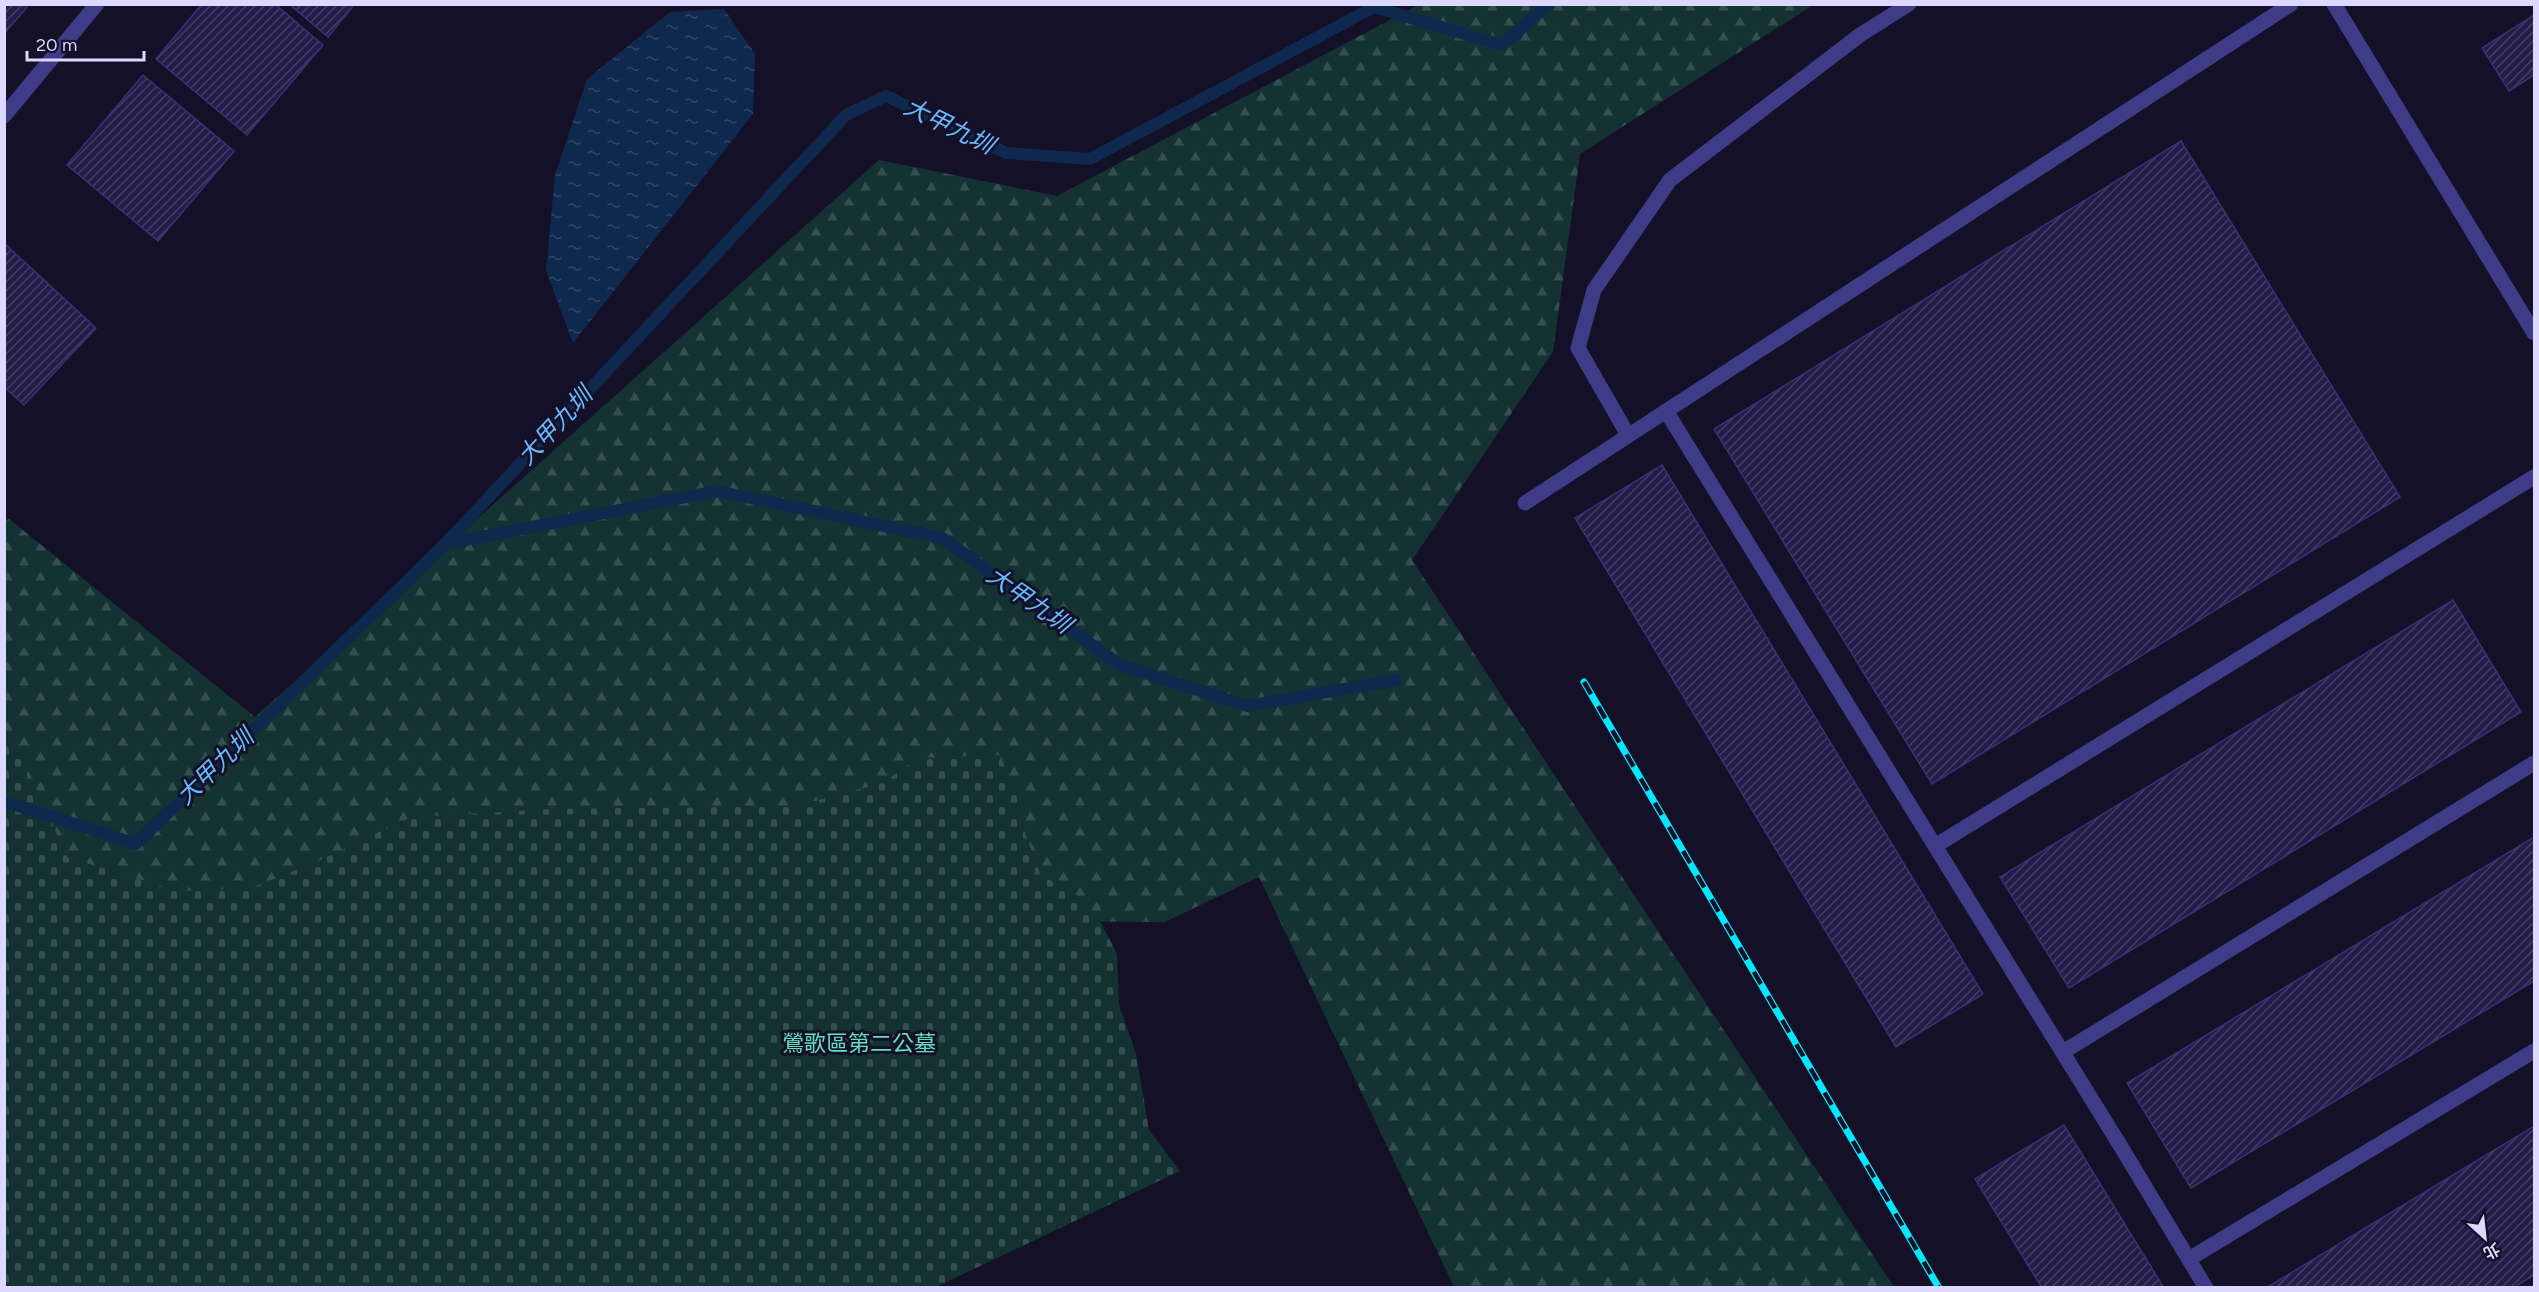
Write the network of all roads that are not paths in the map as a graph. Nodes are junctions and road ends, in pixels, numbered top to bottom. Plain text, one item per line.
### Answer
1 (97, 4) edge
2 (1910, 4) edge
3 (2291, 4) edge
4 (2334, 4) edge
5 (4, 116) edge
6 (2534, 330) edge
7 (1666, 411) junction
8 (1628, 435) junction
9 (2535, 477) edge
10 (1524, 503) dead end
11 (2535, 763) edge
12 (1935, 846) junction
13 (2535, 1051) edge
14 (2063, 1052) junction
15 (2189, 1259) junction
16 (2206, 1287) edge

1 - 5 street
2 - 8 street
3 - 7 street
4 - 6 street
7 - 8 street
7 - 12 street
8 - 10 street
9 - 12 street
11 - 14 street
12 - 14 street
13 - 15 street
14 - 15 street
15 - 16 street

